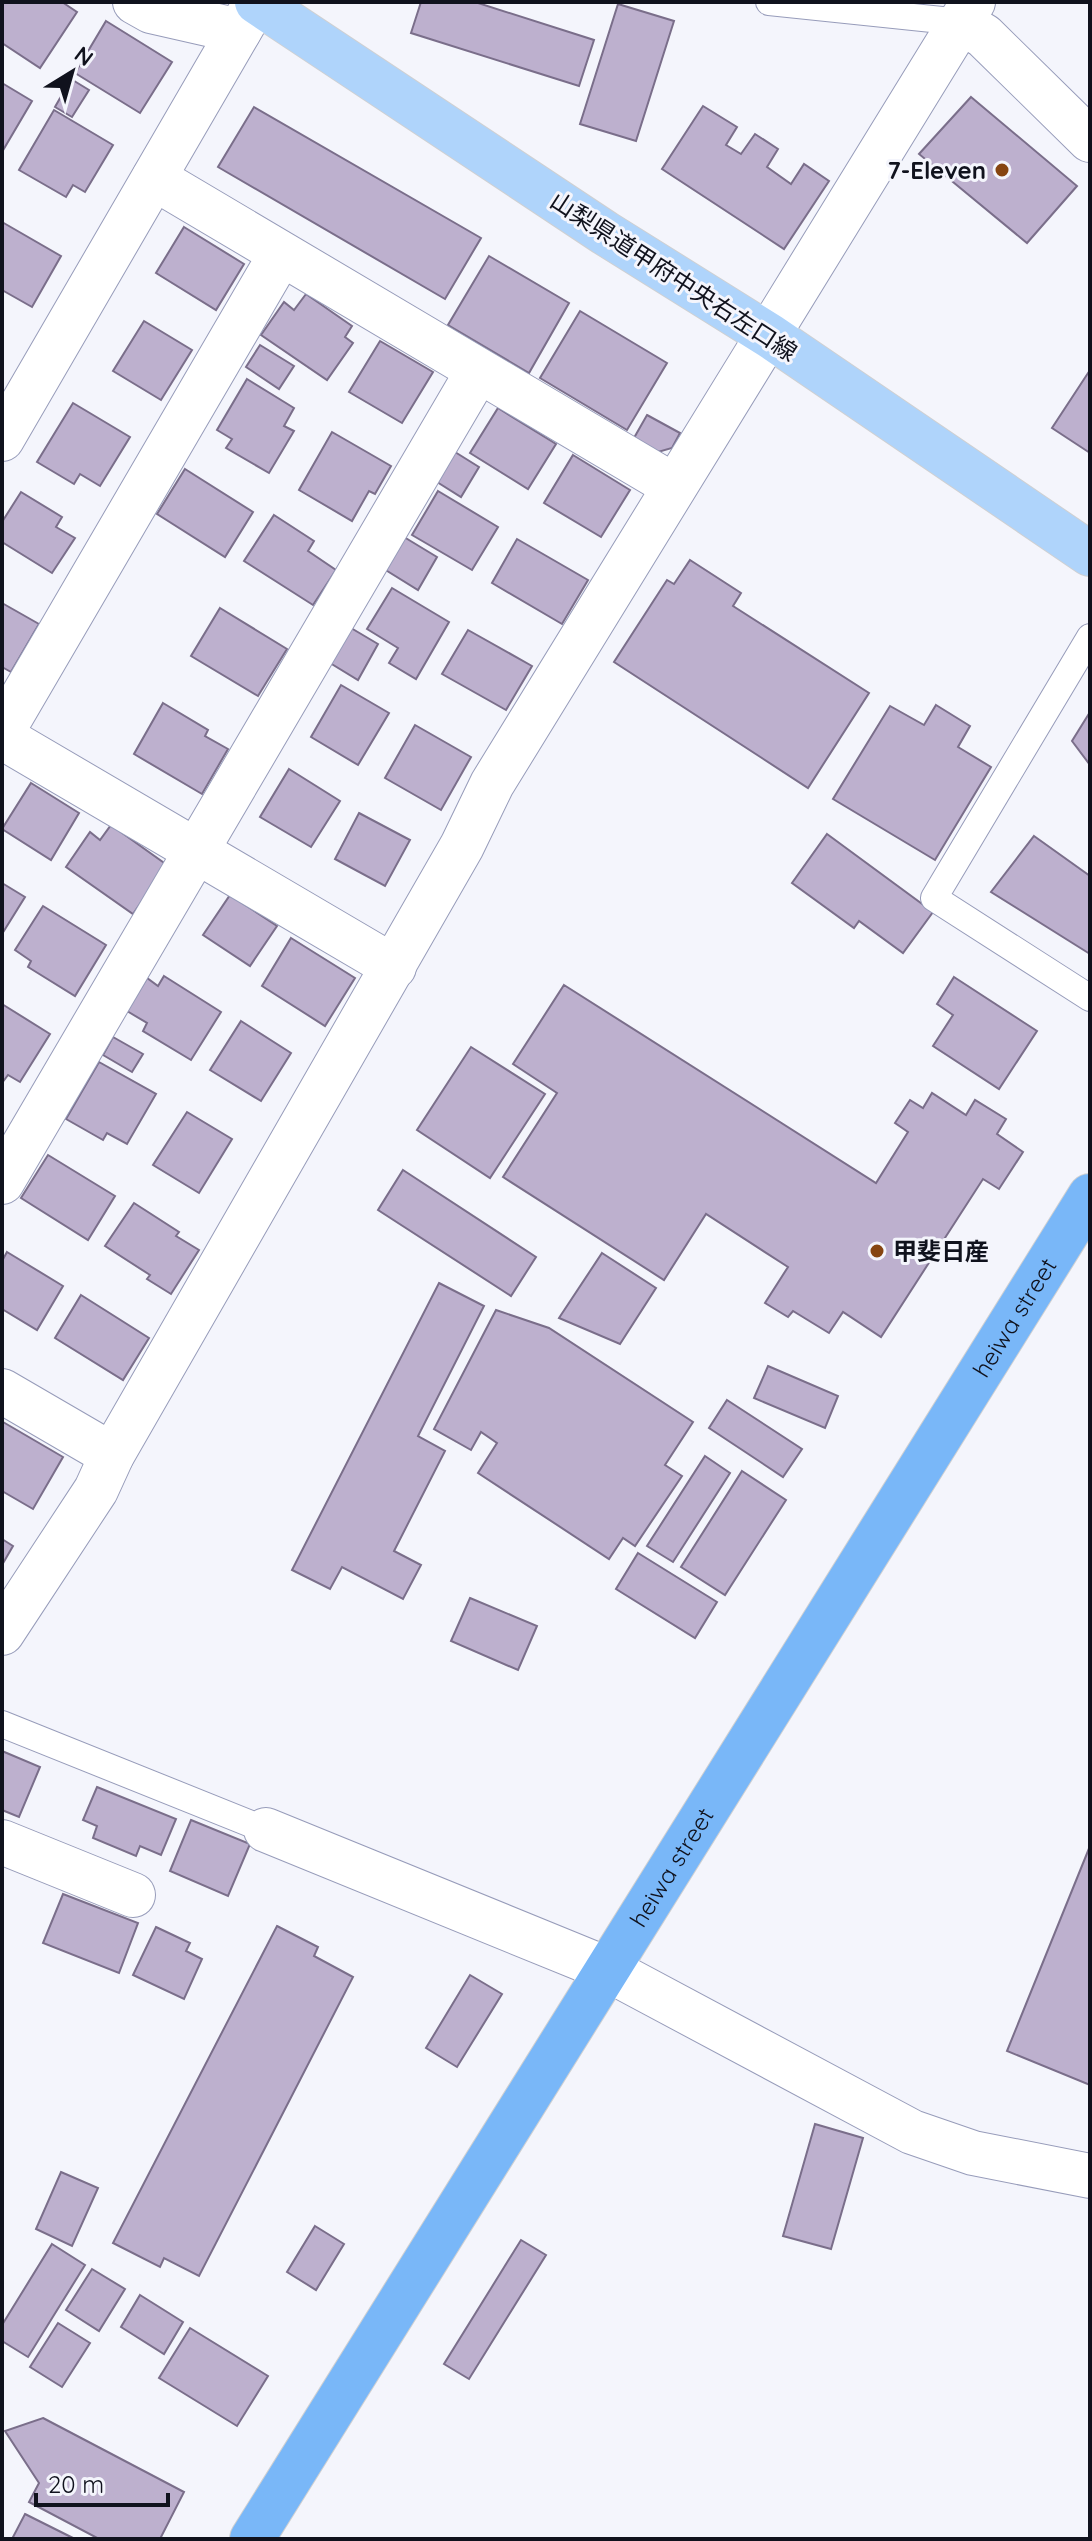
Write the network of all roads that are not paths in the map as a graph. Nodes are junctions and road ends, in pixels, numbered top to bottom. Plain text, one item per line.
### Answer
1 (135, 2) edge
2 (769, 2) edge
3 (251, 12) edge
4 (967, 12) edge
5 (1090, 140) edge
6 (154, 178) junction
7 (281, 254) junction
8 (770, 336) junction
9 (478, 371) junction
10 (2, 439) edge
11 (674, 486) junction
12 (1090, 554) edge
13 (1090, 637) edge
14 (2, 734) edge
15 (196, 851) junction
16 (394, 967) junction
17 (1090, 998) edge
18 (2, 1182) edge
19 (1090, 1196) edge
20 (2, 1391) edge
21 (112, 1455) junction
22 (2, 1633) edge
23 (2, 1724) edge
24 (266, 1830) joint
25 (2, 1842) edge
26 (133, 1895) dead end
27 (607, 1969) junction
28 (1090, 2176) edge
29 (252, 2539) edge

1 - 3 street
2 - 4 lane
3 - 6 street
3 - 8 main road, 山梨県道甲府中央右左口線
4 - 5 street
4 - 8 street
6 - 7 street
6 - 10 street
7 - 9 street
7 - 14 street
8 - 11 street
8 - 12 main road, 山梨県道甲府中央右左口線
9 - 11 street
9 - 15 street
11 - 16 street
13 - 17 lane
14 - 15 street
15 - 16 street
15 - 18 street
16 - 21 street
19 - 27 highway, heiwa street
20 - 21 street
21 - 22 street
23 - 24 lane
24 - 27 street
25 - 26 street
27 - 28 street
27 - 29 highway, heiwa street

